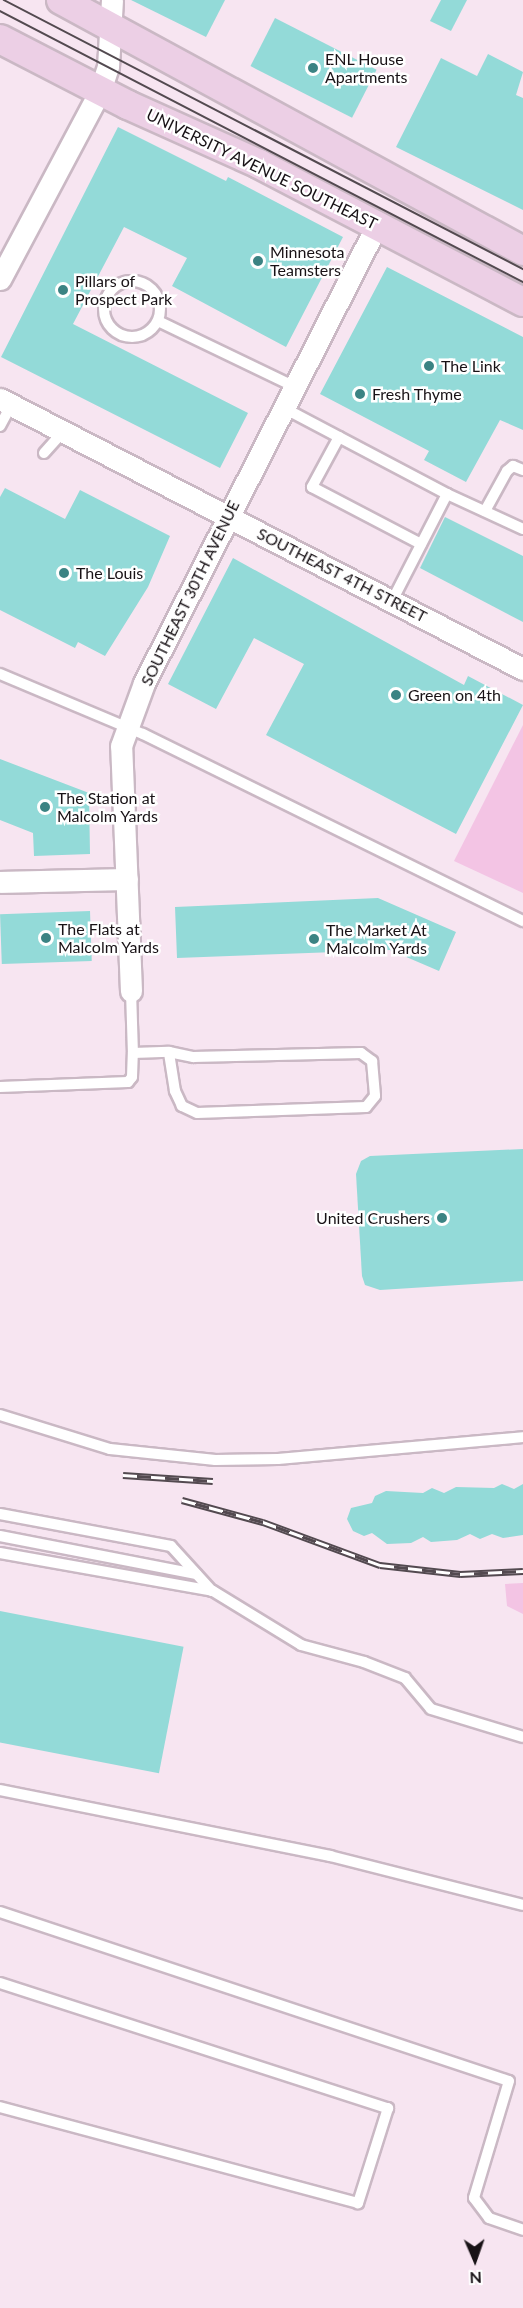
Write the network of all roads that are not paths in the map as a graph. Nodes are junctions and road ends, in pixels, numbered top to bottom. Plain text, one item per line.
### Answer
1 (61, 0) edge
2 (111, 13) edge
3 (0, 39) edge
4 (100, 91) junction
5 (377, 225) junction
6 (523, 251) edge
7 (0, 279) edge
8 (523, 302) edge
9 (158, 321) junction
10 (293, 386) junction
11 (6, 402) edge
12 (282, 407) junction
13 (0, 426) edge
14 (65, 430) junction
15 (339, 437) junction
16 (44, 453) dead end
17 (523, 470) edge
18 (447, 494) junction
19 (485, 511) junction
20 (228, 516) junction
21 (523, 529) edge
22 (421, 544) junction
23 (392, 601) junction
24 (523, 669) edge
25 (0, 674) edge
26 (127, 727) junction
27 (127, 879) junction
28 (0, 882) edge
29 (523, 921) edge
30 (131, 991) joint
31 (169, 1052) junction
32 (134, 1053) junction
33 (0, 1087) edge
34 (0, 1415) edge
35 (523, 1437) edge
36 (0, 1514) edge
37 (0, 1536) edge
38 (0, 1553) edge
39 (197, 1574) junction
40 (213, 1591) junction
41 (523, 1737) edge
42 (0, 1790) edge
43 (523, 1905) edge
44 (0, 1912) edge
45 (0, 1983) edge
46 (0, 2107) edge
47 (523, 2230) edge

1 - 2 main road
2 - 4 street
2 - 6 main road
3 - 4 main road, UNIVERSITY AVENUE SOUTHEAST
4 - 5 main road, UNIVERSITY AVENUE SOUTHEAST
4 - 7 street
5 - 8 main road, UNIVERSITY AVENUE SOUTHEAST
5 - 10 street, SOUTHEAST 30TH AVENUE
9 - 9 lane
9 - 10 lane
10 - 12 street, SOUTHEAST 30TH AVENUE
11 - 13 lane
11 - 14 street, SOUTHEAST 4TH STREET
12 - 15 lane
12 - 20 street, SOUTHEAST 30TH AVENUE
14 - 16 lane
14 - 20 street, SOUTHEAST 4TH STREET
15 - 18 lane
15 - 22 lane
17 - 19 lane
18 - 19 lane
18 - 22 lane
19 - 21 lane
20 - 23 street, SOUTHEAST 4TH STREET
20 - 26 street, SOUTHEAST 30TH AVENUE
22 - 23 lane
23 - 24 street, SOUTHEAST 4TH STREET
25 - 26 lane
26 - 27 street, SOUTHEAST 30TH AVENUE
26 - 29 lane
27 - 28 street
27 - 30 street, SOUTHEAST 30TH AVENUE
30 - 32 lane
31 - 31 lane
31 - 32 lane
32 - 33 lane
34 - 35 lane
36 - 39 lane
37 - 39 lane
38 - 40 lane
39 - 40 lane
40 - 41 lane
42 - 43 lane
44 - 47 lane
45 - 46 lane

